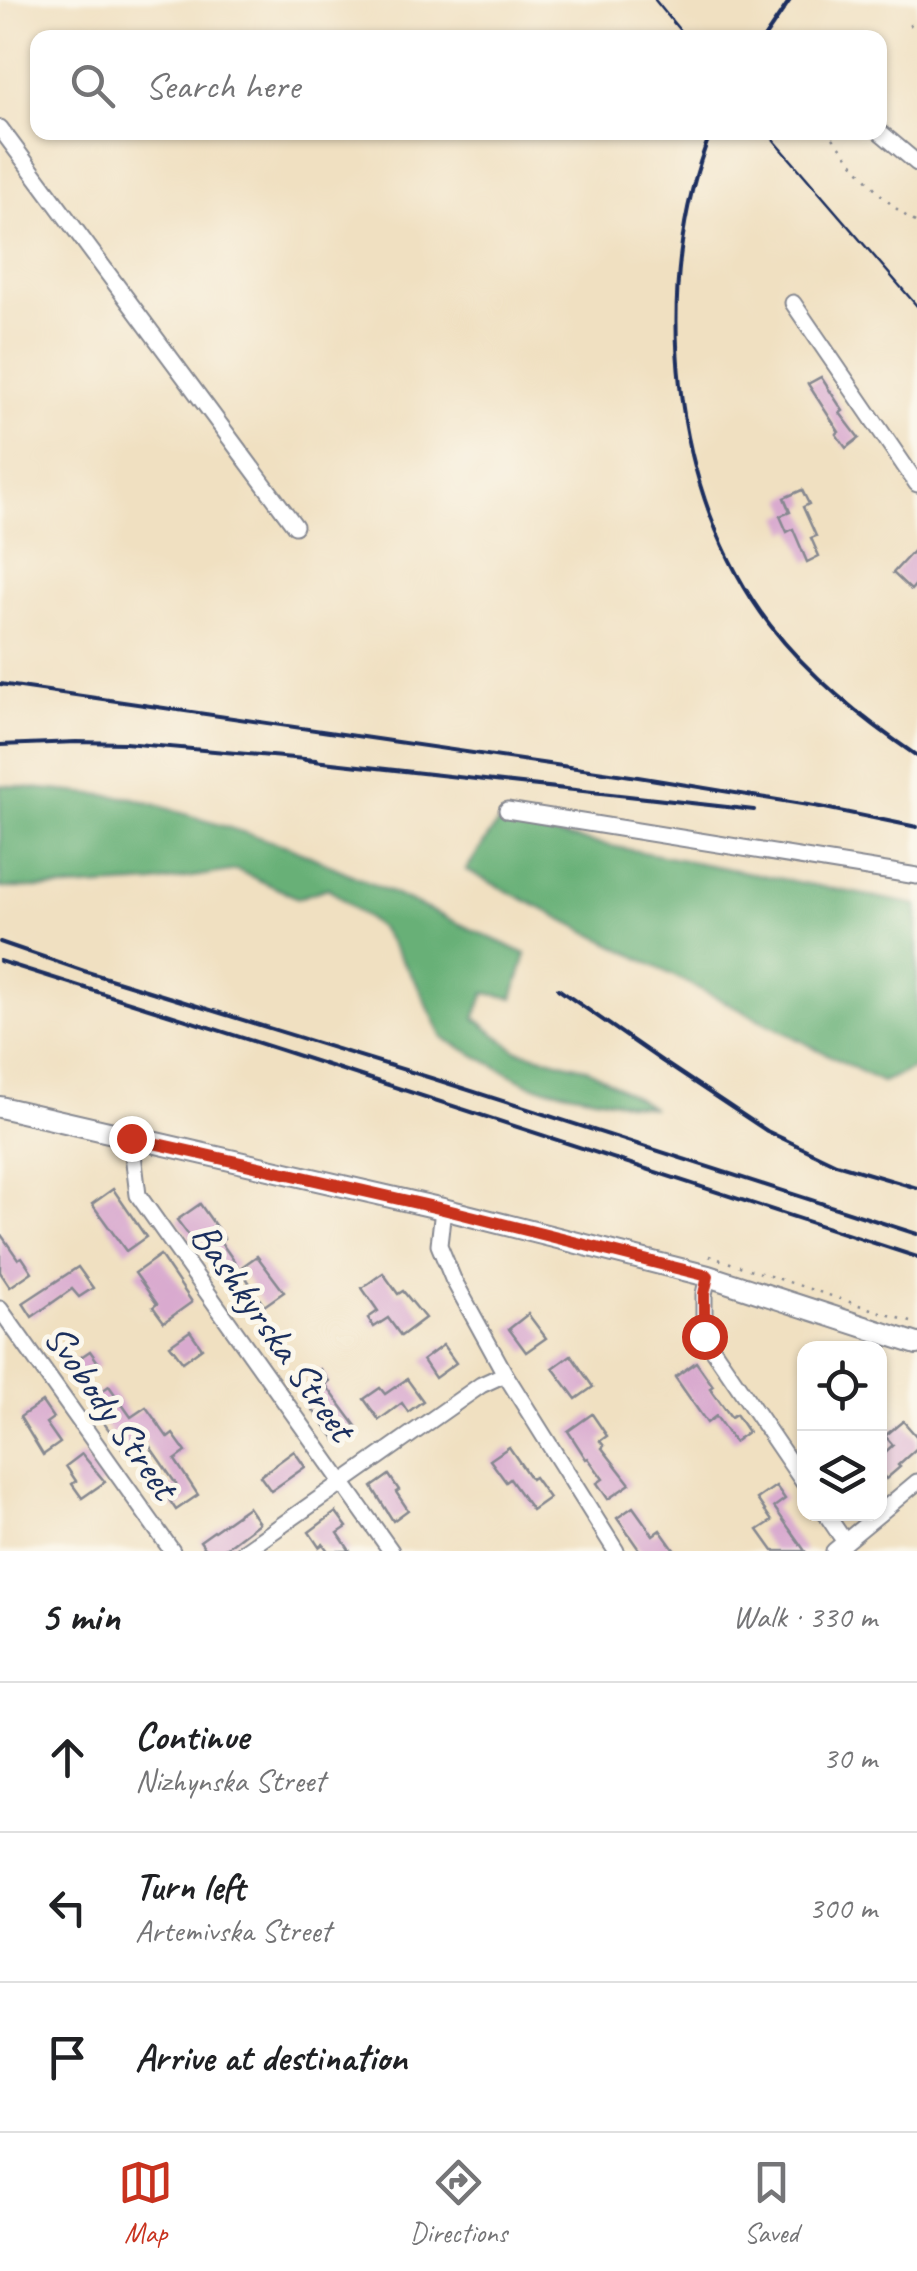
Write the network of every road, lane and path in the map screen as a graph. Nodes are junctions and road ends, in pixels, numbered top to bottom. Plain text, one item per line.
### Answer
1 (917, 20) edge
2 (910, 26) dead end
3 (0, 128) edge
4 (887, 138) edge
5 (835, 140) edge
6 (917, 163) edge
7 (917, 222) edge
8 (793, 303) dead end
9 (917, 484) edge
10 (295, 526) dead end
11 (506, 810) dead end
12 (917, 876) edge
13 (0, 1107) edge
14 (131, 1138) junction
15 (443, 1209) junction
16 (709, 1266) junction
17 (0, 1310) edge
18 (917, 1324) edge
19 (917, 1344) edge
20 (505, 1374) junction
21 (797, 1473) edge
22 (342, 1482) junction
23 (917, 1482) edge
24 (887, 1506) edge
25 (829, 1521) edge
26 (869, 1521) edge
27 (839, 1546) edge
28 (172, 1551) edge
29 (244, 1551) edge
30 (391, 1551) edge
31 (616, 1551) edge

1 - 2 path
3 - 10 street
4 - 6 street
5 - 7 path
8 - 9 street
11 - 12 street
13 - 14 main road
14 - 15 main road
14 - 22 street, Bashkyrska Street
15 - 16 main road
15 - 20 street
16 - 18 path
16 - 19 main road
16 - 21 street
17 - 28 street, Svobody Street
20 - 22 street
20 - 31 street
22 - 29 street
22 - 30 street, Bashkyrska Street
23 - 24 street
25 - 27 street
26 - 27 street

